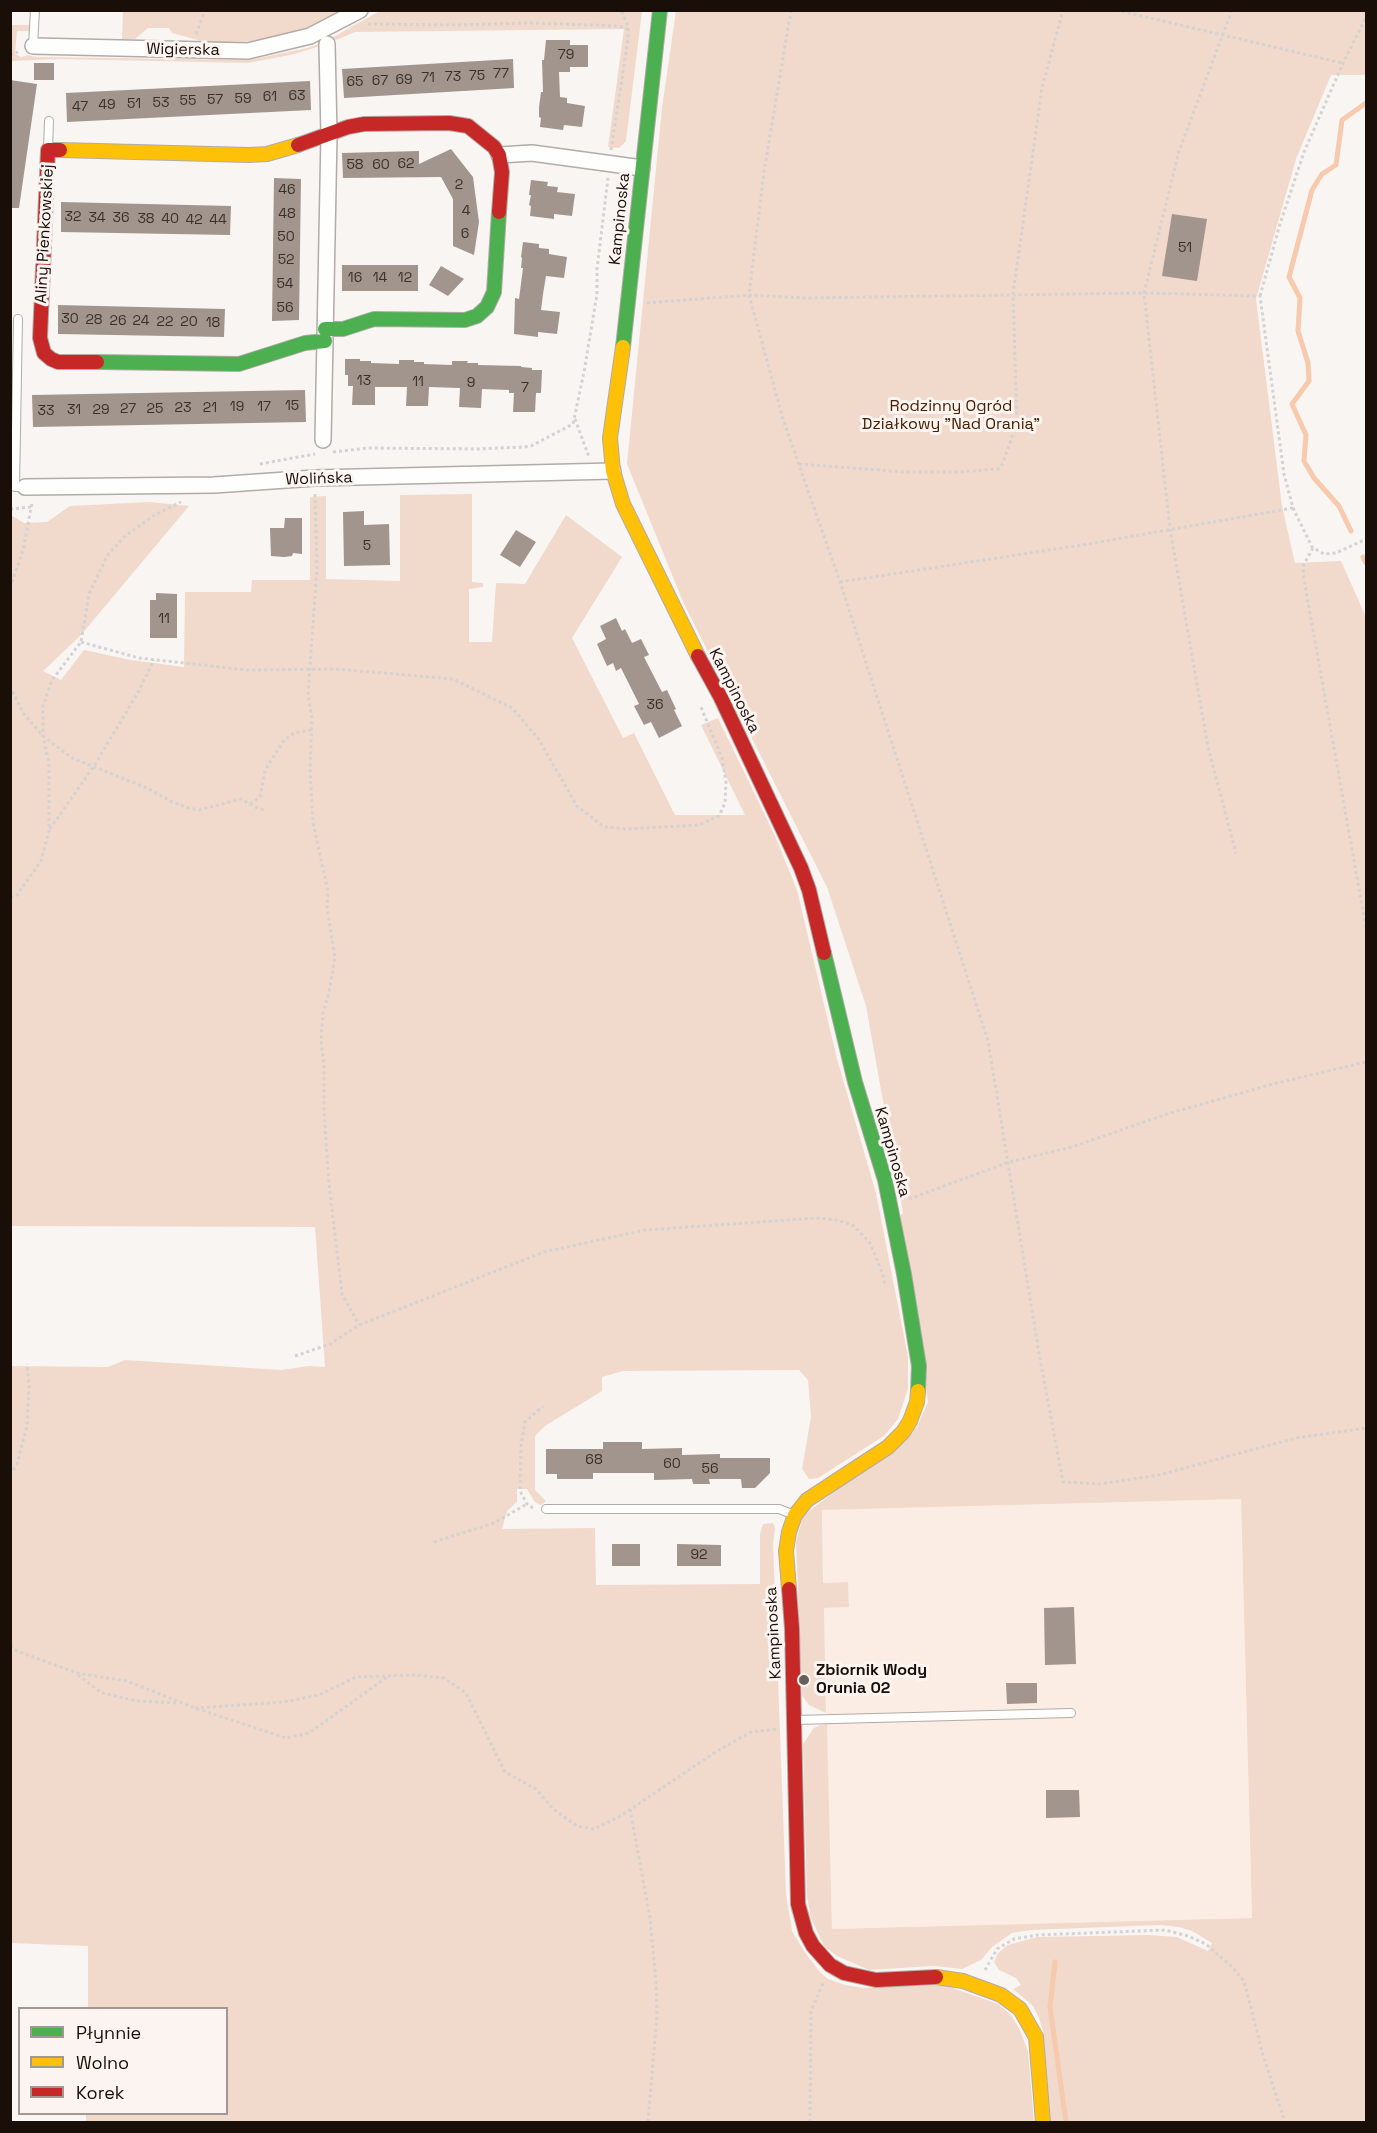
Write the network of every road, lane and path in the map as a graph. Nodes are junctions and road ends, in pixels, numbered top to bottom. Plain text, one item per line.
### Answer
1 (35, 10) edge
2 (621, 10) edge
3 (660, 10) edge
4 (791, 10) edge
5 (1063, 10) edge
6 (1116, 10) edge
7 (1232, 10) edge
8 (1366, 17) edge
9 (361, 18) edge
10 (628, 29) junction
11 (1224, 34) junction
12 (327, 44) dead end
13 (33, 46) joint
14 (1343, 63) junction
15 (49, 121) dead end
16 (329, 135) junction
17 (48, 150) junction
18 (499, 155) junction
19 (610, 158) junction
20 (642, 168) junction
21 (1144, 293) junction
22 (1012, 294) junction
23 (749, 295) junction
24 (1260, 296) junction
25 (666, 301) dead end
26 (18, 319) dead end
27 (325, 335) junction
28 (575, 419) junction
29 (322, 449) junction
30 (799, 464) junction
31 (255, 466) dead end
32 (594, 471) junction
33 (613, 471) junction
34 (315, 478) junction
35 (30, 487) junction
36 (184, 500) dead end
37 (32, 507) junction
38 (1293, 508) junction
39 (10, 509) edge
40 (1170, 529) junction
41 (1366, 539) edge
42 (1313, 548) junction
43 (840, 582) junction
44 (10, 588) edge
45 (81, 642) junction
46 (154, 660) junction
47 (311, 669) junction
48 (10, 686) edge
49 (701, 707) dead end
50 (312, 730) junction
51 (43, 736) junction
52 (94, 766) junction
53 (250, 804) junction
54 (267, 810) dead end
55 (50, 831) junction
56 (1236, 853) dead end
57 (10, 897) edge
58 (1366, 928) edge
59 (1366, 1062) edge
60 (1009, 1162) junction
61 (924, 1194) dead end
62 (886, 1292) dead end
63 (359, 1325) junction
64 (295, 1356) dead end
65 (27, 1364) dead end
66 (543, 1406) dead end
67 (1366, 1428) edge
68 (10, 1475) edge
69 (527, 1504) junction
70 (546, 1509) joint
71 (795, 1515) junction
72 (434, 1542) dead end
73 (10, 1646) edge
74 (77, 1673) junction
75 (391, 1675) junction
76 (182, 1703) junction
77 (195, 1708) junction
78 (1071, 1713) dead end
79 (794, 1724) junction
80 (630, 1808) junction
81 (830, 1965) junction
82 (976, 1985) junction
83 (648, 2122) edge
84 (810, 2122) edge
85 (1043, 2122) edge
86 (1285, 2122) edge

1 - 13 lane, Wigierska
2 - 10 path
3 - 20 street, Kampinoska
4 - 23 path
5 - 22 path
6 - 11 path
7 - 11 path
8 - 14 path
9 - 10 path
9 - 13 street, Wigierska
10 - 19 path
11 - 14 path
11 - 21 path
12 - 16 street
14 - 24 path
15 - 17 lane
16 - 17 street, Aliny Pienkowskiej
16 - 18 street, Aliny Pienkowskiej
16 - 27 street
17 - 27 street, Aliny Pienkowskiej
18 - 19 street
18 - 27 street, Aliny Pienkowskiej
19 - 20 street
19 - 28 path
20 - 33 street, Kampinoska
21 - 22 path
21 - 24 path
21 - 40 path
22 - 23 path
22 - 30 path
23 - 25 path
23 - 30 path
24 - 38 path
26 - 35 lane, Aliny Pienkowskiej
27 - 29 street
28 - 29 path
28 - 32 path
29 - 31 path
30 - 43 path
32 - 33 street, Wolińska
32 - 34 street, Wolińska
33 - 71 street, Kampinoska
34 - 35 street, Wolińska
34 - 47 path
35 - 37 path
36 - 45 path
37 - 39 path
37 - 44 path
38 - 40 path
38 - 42 path
40 - 43 path
40 - 56 path
41 - 42 path
42 - 58 path
43 - 60 path
45 - 46 path
45 - 51 path
46 - 47 path
46 - 52 path
47 - 49 path
47 - 50 path
48 - 51 path
50 - 53 path
50 - 63 path
51 - 52 path
51 - 55 path
52 - 53 path
52 - 55 path
53 - 54 path
55 - 57 path
59 - 60 path
60 - 61 path
60 - 67 path
62 - 63 path
63 - 64 path
65 - 68 path
66 - 69 path
69 - 70 path
69 - 72 path
70 - 71 lane
71 - 79 street, Kampinoska
73 - 74 path
74 - 76 path
74 - 76 path
75 - 77 path
75 - 77 path
75 - 80 path
76 - 77 path
78 - 79 lane
79 - 80 path
79 - 81 street, Kampinoska
80 - 83 path
81 - 82 street, Kampinoska
81 - 84 path
82 - 85 street, Kampinoska
82 - 86 path

